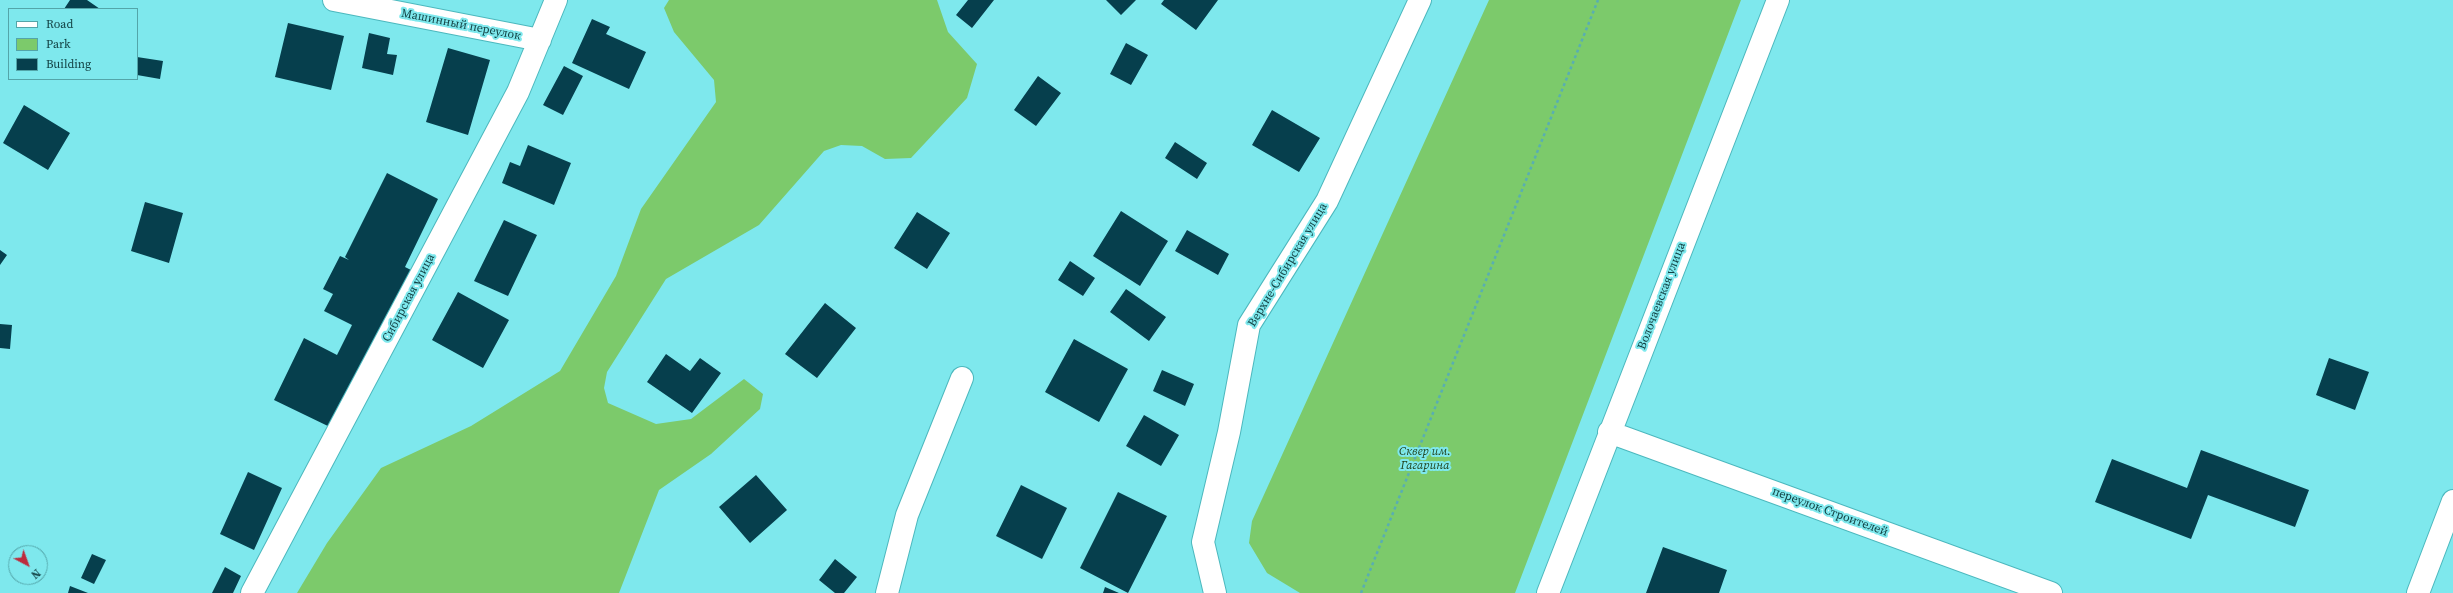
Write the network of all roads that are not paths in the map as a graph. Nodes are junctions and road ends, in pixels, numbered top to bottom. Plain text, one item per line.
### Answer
1 (334, 0) edge
2 (556, 0) edge
3 (1420, 0) edge
4 (1778, 0) edge
5 (540, 40) junction
6 (962, 378) dead end
7 (1609, 432) junction
8 (2453, 502) edge
9 (252, 593) edge
10 (887, 593) edge
11 (1215, 593) edge
12 (1548, 593) edge
13 (2051, 593) edge
14 (2418, 593) edge

1 - 5 street, Машинный переулок
2 - 5 street, Сибирская улица
3 - 11 street, Верхне-Сибирская улица
4 - 7 street, Волочаевская улица
5 - 9 street, Сибирская улица
6 - 10 street
7 - 12 street, Волочаевская улица
7 - 13 street, переулок Строителей
8 - 14 street

